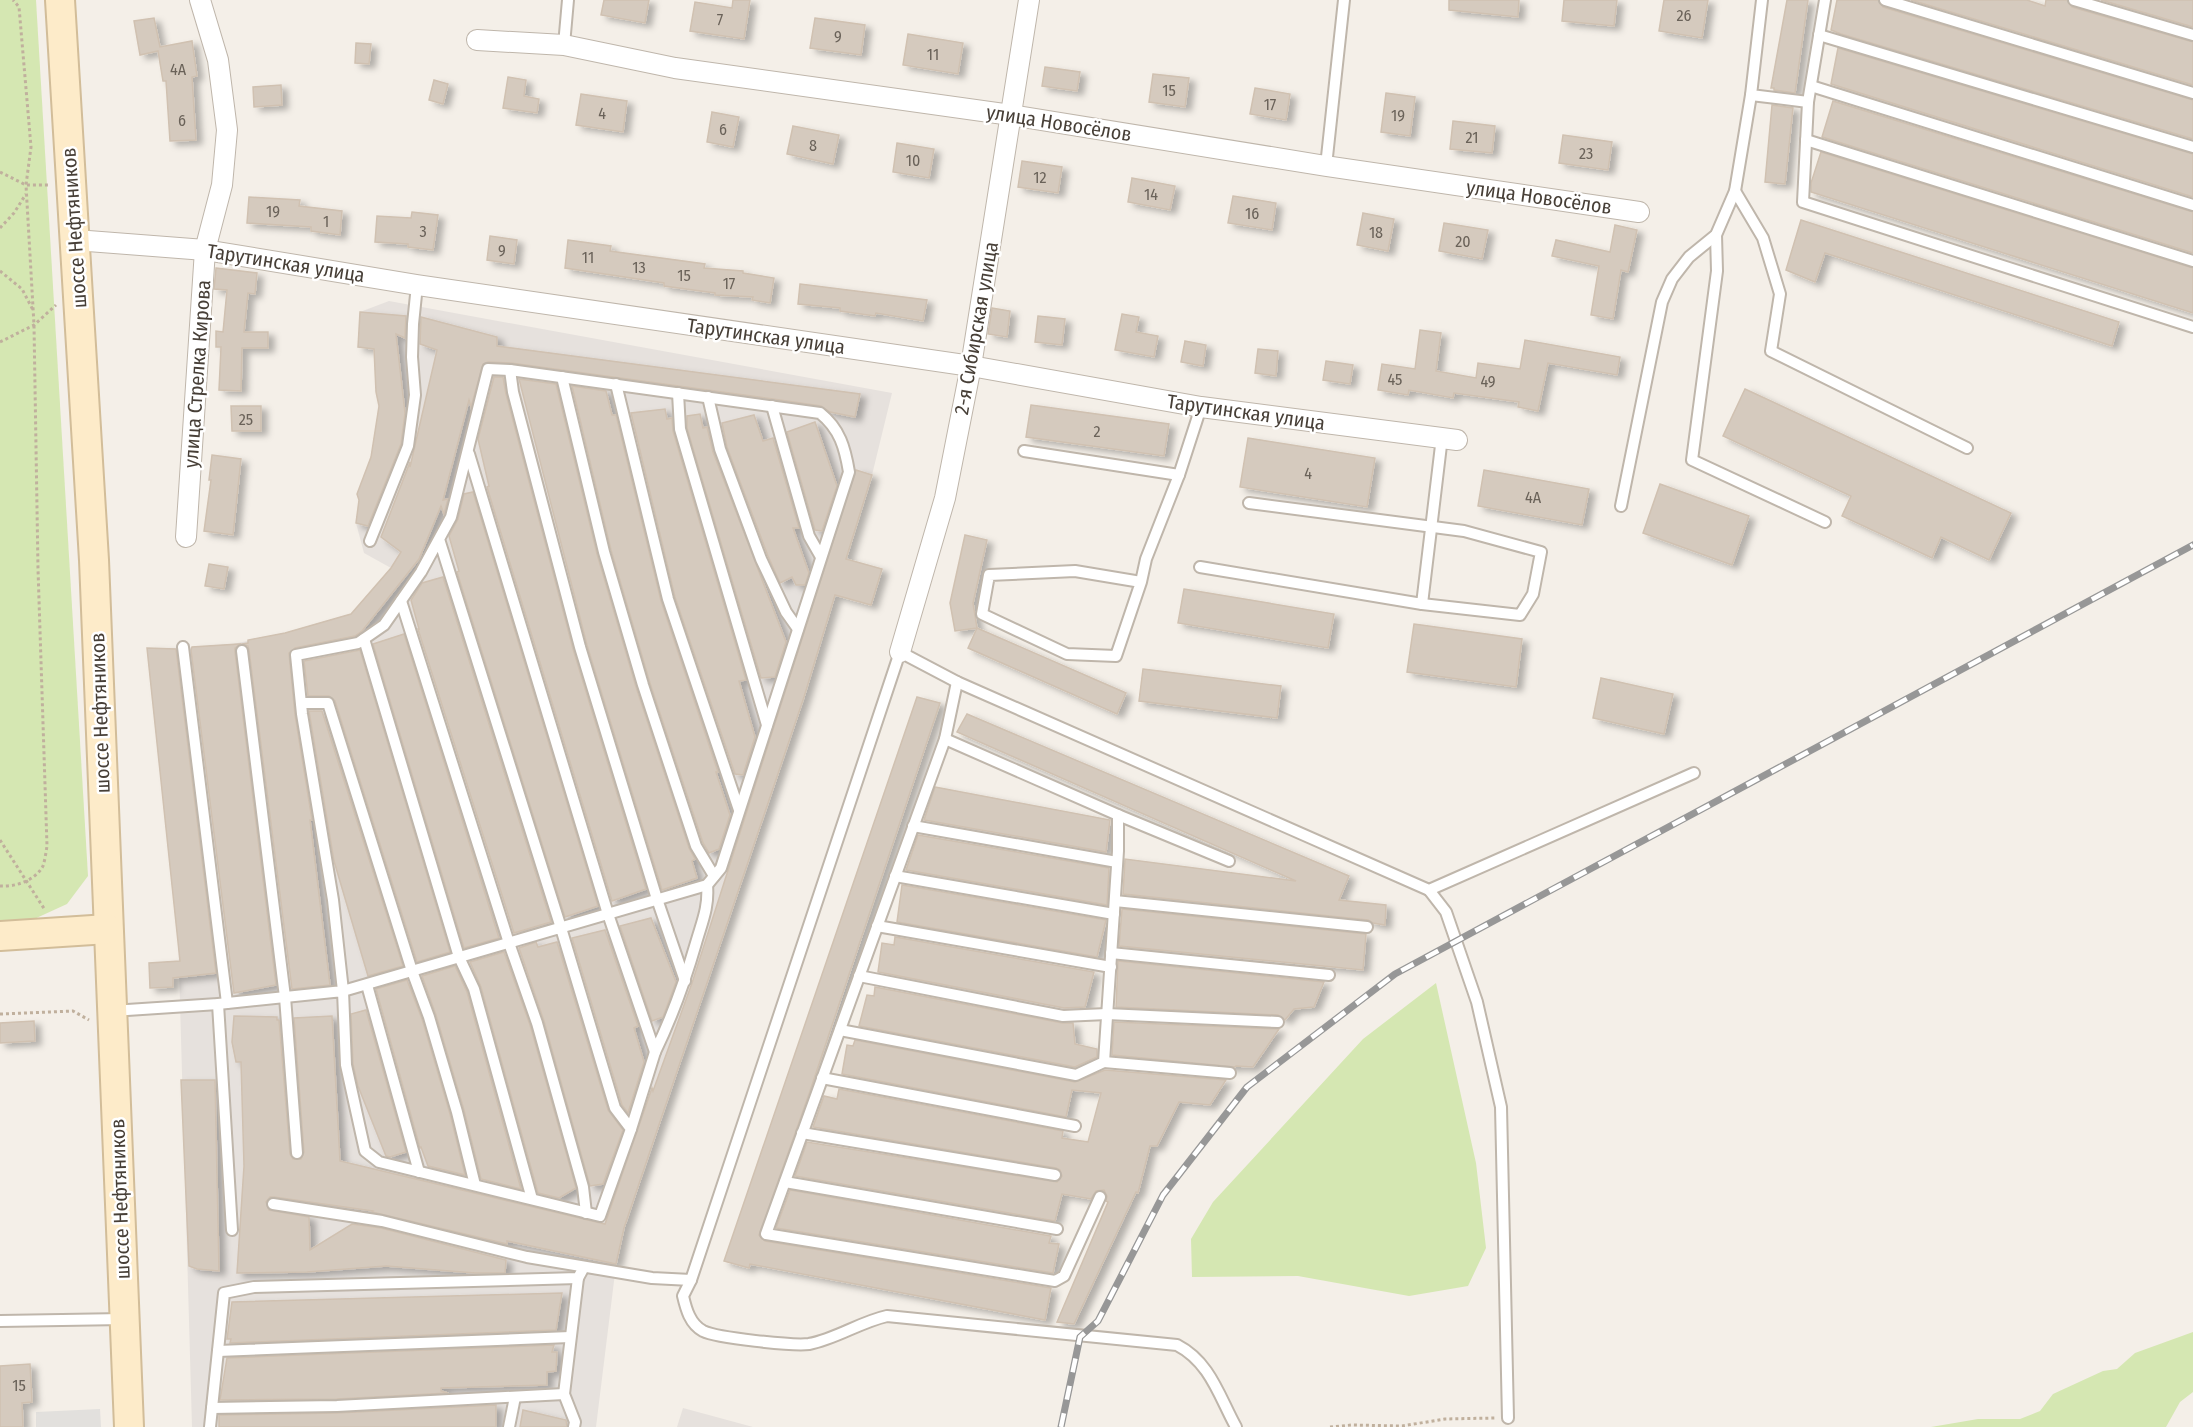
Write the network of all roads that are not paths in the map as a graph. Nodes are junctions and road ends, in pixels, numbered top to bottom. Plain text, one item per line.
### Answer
1 (60, 0) edge
2 (200, 0) edge
3 (568, 0) edge
4 (1029, 0) edge
5 (1344, 0) edge
6 (1762, 0) edge
7 (1825, 0) edge
8 (1885, 0) edge
9 (2074, 0) edge
10 (1819, 35) junction
11 (2193, 35) edge
12 (477, 40) dead end
13 (564, 45) junction
14 (1811, 86) junction
15 (2193, 93) edge
16 (1751, 95) junction
17 (1808, 102) junction
18 (1011, 115) junction
19 (1806, 140) junction
20 (2193, 147) edge
21 (1326, 166) junction
22 (1736, 191) junction
23 (2193, 205) edge
24 (1639, 212) dead end
25 (1716, 235) junction
26 (75, 240) junction
27 (205, 250) junction
28 (2193, 261) edge
29 (417, 285) junction
30 (2193, 327) edge
31 (970, 366) junction
32 (510, 370) junction
33 (562, 377) junction
34 (616, 384) junction
35 (678, 393) junction
36 (708, 397) junction
37 (772, 406) junction
38 (1201, 407) junction
39 (1449, 438) joint
40 (1966, 448) dead end
41 (468, 450) junction
42 (1024, 451) dead end
43 (1179, 475) junction
44 (1249, 503) dead end
45 (1621, 506) dead end
46 (1826, 522) dead end
47 (1431, 528) junction
48 (186, 537) dead end
49 (439, 539) junction
50 (370, 541) dead end
51 (821, 557) junction
52 (1200, 567) dead end
53 (1141, 582) junction
54 (401, 601) junction
55 (1422, 604) junction
56 (798, 629) junction
57 (364, 639) junction
58 (183, 647) dead end
59 (242, 651) dead end
60 (900, 652) junction
61 (957, 682) junction
62 (301, 703) junction
63 (767, 725) junction
64 (945, 739) junction
65 (1694, 773) dead end
66 (739, 810) junction
67 (1118, 815) junction
68 (913, 826) junction
69 (1229, 861) dead end
70 (1117, 862) junction
71 (895, 876) junction
72 (710, 880) junction
73 (1429, 890) junction
74 (657, 899) junction
75 (1115, 901) junction
76 (608, 914) junction
77 (1114, 914) junction
78 (877, 926) junction
79 (1367, 927) dead end
80 (561, 928) junction
81 (108, 929) junction
82 (0, 936) edge
83 (509, 943) junction
84 (1111, 953) junction
85 (459, 957) junction
86 (1110, 967) junction
87 (412, 971) junction
88 (1329, 975) dead end
89 (859, 976) junction
90 (685, 981) junction
91 (366, 985) junction
92 (343, 991) junction
93 (285, 997) junction
94 (223, 1003) junction
95 (1107, 1014) junction
96 (113, 1021) junction
97 (1278, 1022) dead end
98 (840, 1030) junction
99 (655, 1052) junction
100 (1104, 1062) junction
101 (1230, 1073) dead end
102 (822, 1078) junction
103 (1075, 1126) dead end
104 (631, 1130) junction
105 (802, 1133) junction
106 (297, 1153) dead end
107 (419, 1172) junction
108 (1055, 1175) dead end
109 (784, 1182) junction
110 (475, 1185) junction
111 (1100, 1197) dead end
112 (532, 1199) junction
113 (273, 1204) dead end
114 (586, 1213) junction
115 (1057, 1228) dead end
116 (232, 1230) dead end
117 (584, 1267) junction
118 (578, 1278) junction
119 (691, 1280) junction
120 (124, 1319) junction
121 (0, 1321) edge
122 (570, 1337) junction
123 (218, 1351) junction
124 (564, 1395) junction
125 (515, 1397) junction
126 (212, 1408) junction
127 (1508, 1418) road end
128 (129, 1427) edge
129 (210, 1427) edge
130 (509, 1427) edge
131 (574, 1427) edge
132 (1236, 1427) edge

1 - 26 main road, шоссе Нефтяников
2 - 27 street, улица Стрелка Кирова
3 - 13 lane
4 - 18 street, 2-я Сибирская улица
5 - 21 lane
6 - 16 lane
7 - 10 lane
8 - 15 lane
9 - 11 lane
10 - 14 lane
10 - 20 lane
12 - 13 street, улица Новосёлов
13 - 18 street, улица Новосёлов
14 - 17 lane
14 - 23 lane
16 - 17 lane
16 - 22 lane
17 - 19 lane
18 - 21 street, улица Новосёлов
18 - 31 street, 2-я Сибирская улица
19 - 28 lane
19 - 30 lane
21 - 24 street, улица Новосёлов
22 - 25 lane
22 - 40 lane
25 - 45 lane
25 - 46 lane
26 - 27 street, Тарутинская улица
26 - 81 main road, шоссе Нефтяников
27 - 29 street, Тарутинская улица
27 - 48 street, улица Стрелка Кирова
29 - 31 street, Тарутинская улица
29 - 50 lane
31 - 38 street, Тарутинская улица
31 - 60 street, 2-я Сибирская улица
32 - 33 lane
32 - 41 lane
32 - 74 lane
33 - 34 lane
33 - 72 lane
34 - 35 lane
34 - 66 lane
35 - 36 lane
35 - 63 lane
36 - 37 lane
36 - 56 lane
37 - 51 lane
37 - 51 lane
38 - 39 street, Тарутинская улица
38 - 43 lane
39 - 47 lane
41 - 49 lane
41 - 76 lane
42 - 43 lane
43 - 53 lane
44 - 47 lane
47 - 55 lane
47 - 55 lane
49 - 54 lane
49 - 80 lane
51 - 56 lane
52 - 55 lane
53 - 53 lane
54 - 57 lane
54 - 83 lane
56 - 63 lane
57 - 62 lane
57 - 85 lane
58 - 94 lane
59 - 93 lane
60 - 61 lane
60 - 119 lane
61 - 64 lane
61 - 73 lane
62 - 87 lane
62 - 92 lane
63 - 66 lane
64 - 67 lane
64 - 68 lane
65 - 73 lane
66 - 72 lane
67 - 69 lane
67 - 70 lane
68 - 70 lane
68 - 71 lane
70 - 75 lane
71 - 77 lane
71 - 78 lane
72 - 74 lane
72 - 90 lane
73 - 127 lane
74 - 76 lane
74 - 90 lane
75 - 77 lane
75 - 79 lane
76 - 80 lane
76 - 99 lane
77 - 84 lane
78 - 86 lane
78 - 89 lane
80 - 83 lane
80 - 104 lane
81 - 82 main road
81 - 96 main road, шоссе Нефтяников
83 - 85 lane
83 - 114 lane
84 - 86 lane
84 - 88 lane
85 - 87 lane
85 - 112 lane
86 - 95 lane
87 - 91 lane
87 - 110 lane
89 - 95 lane
89 - 98 lane
90 - 99 lane
91 - 92 lane
91 - 107 lane
92 - 93 lane
92 - 107 lane
93 - 94 lane
93 - 106 lane
94 - 96 lane
94 - 116 lane
95 - 97 lane
95 - 100 lane
96 - 120 main road, шоссе Нефтяников
98 - 100 lane
98 - 102 lane
99 - 104 lane
100 - 101 lane
102 - 103 lane
102 - 105 lane
104 - 114 lane
105 - 108 lane
105 - 109 lane
107 - 110 lane
109 - 111 lane
109 - 115 lane
110 - 112 lane
112 - 114 lane
113 - 117 lane
117 - 118 lane
117 - 119 lane
118 - 122 lane
118 - 123 lane
119 - 132 lane
120 - 121 lane
120 - 128 main road, шоссе Нефтяников
122 - 123 lane
122 - 124 lane
123 - 126 lane
124 - 125 lane
124 - 131 lane
125 - 126 lane
125 - 130 lane
126 - 129 lane

